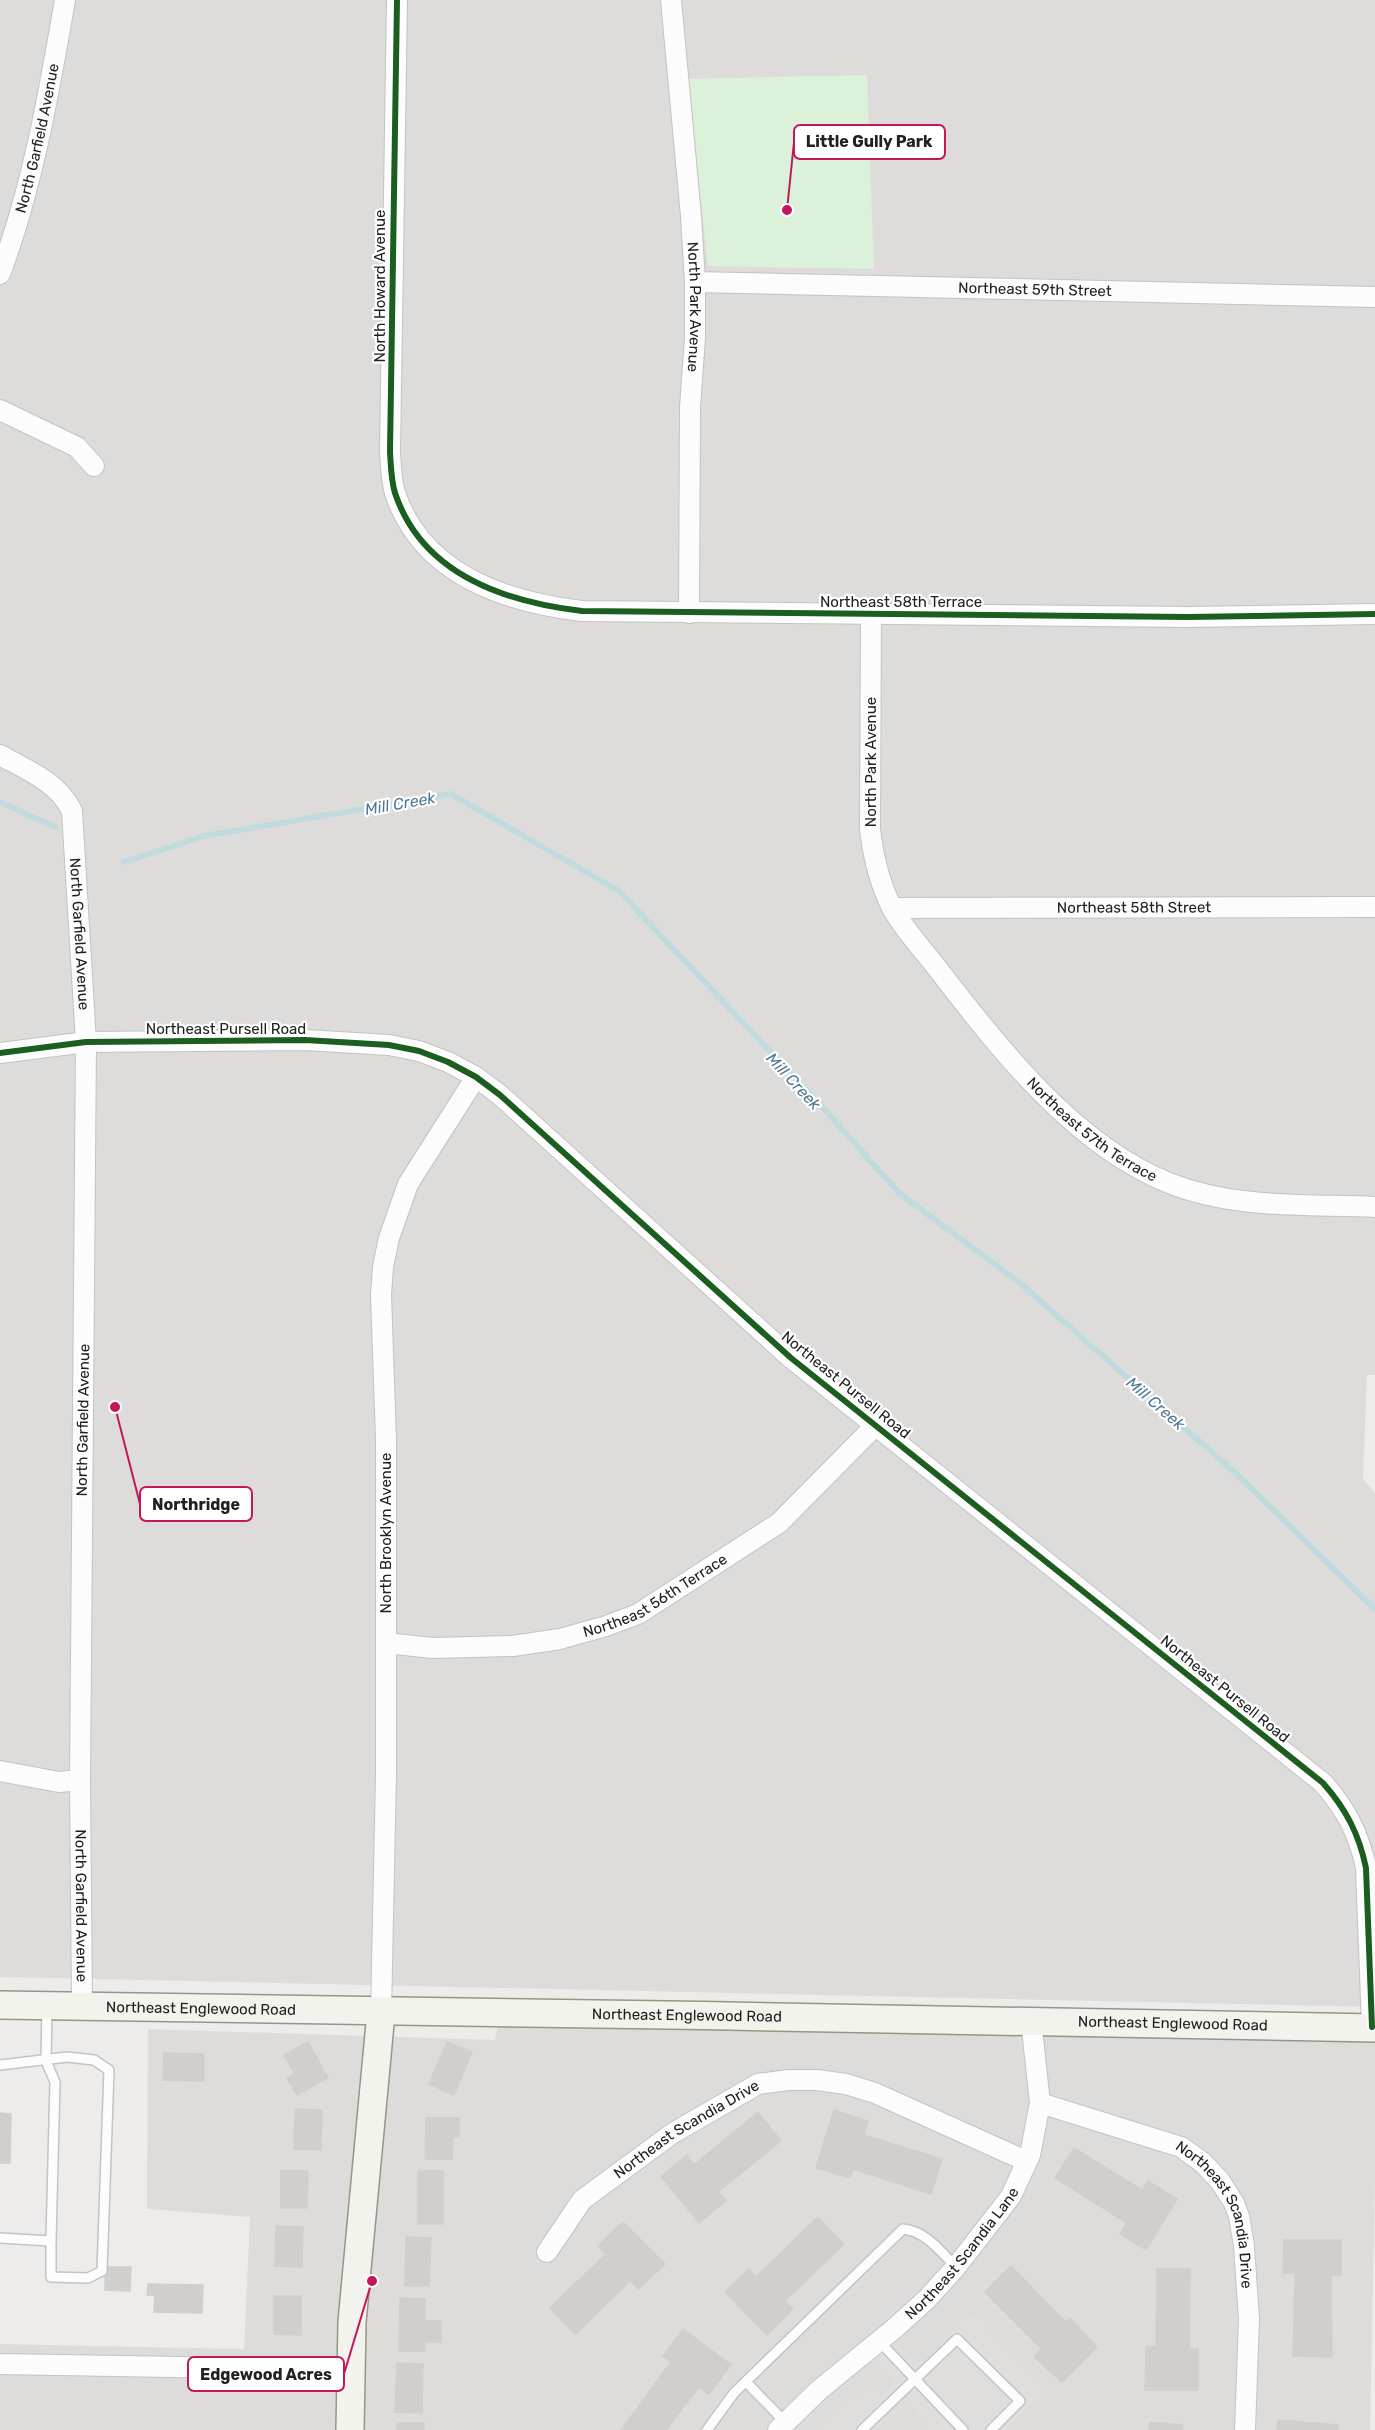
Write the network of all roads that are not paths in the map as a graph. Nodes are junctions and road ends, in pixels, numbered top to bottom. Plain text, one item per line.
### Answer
1 (66, 0) edge
2 (397, 0) edge
3 (671, 0) edge
4 (0, 274) edge
5 (695, 282) junction
6 (1375, 297) edge
7 (0, 410) edge
8 (94, 465) dead end
9 (439, 558) joint
10 (689, 613) junction
11 (871, 614) junction
12 (1375, 614) edge
13 (0, 755) edge
14 (1375, 907) edge
15 (892, 908) junction
16 (86, 1042) junction
17 (0, 1053) edge
18 (476, 1077) junction
19 (1375, 1207) edge
20 (876, 1425) junction
21 (386, 1643) junction
22 (0, 1771) edge
23 (80, 1780) junction
24 (0, 2005) edge
25 (47, 2006) junction
26 (82, 2007) junction
27 (381, 2013) junction
28 (1031, 2020) junction
29 (1373, 2027) edge
30 (46, 2061) junction
31 (0, 2065) edge
32 (1040, 2103) junction
33 (1026, 2161) junction
34 (0, 2238) edge
35 (51, 2241) junction
36 (547, 2252) dead end
37 (956, 2267) junction
38 (879, 2342) junction
39 (0, 2364) edge
40 (351, 2370) junction
41 (914, 2378) junction
42 (746, 2382) junction
43 (782, 2426) edge
44 (350, 2430) edge
45 (707, 2430) edge
46 (862, 2430) edge
47 (963, 2430) edge
48 (991, 2430) edge
49 (1245, 2430) edge

1 - 4 street, North Garfield Avenue
2 - 9 street, North Howard Avenue
3 - 5 street, North Park Avenue
5 - 6 street, Northeast 59th Street
5 - 10 street, North Park Avenue
7 - 8 street
9 - 10 street, Northeast 58th Terrace
10 - 11 street, Northeast 58th Terrace
11 - 12 street, Northeast 58th Terrace
11 - 15 street, North Park Avenue
13 - 16 street, North Garfield Avenue
14 - 15 street, Northeast 58th Street
15 - 19 street, Northeast 57th Terrace
16 - 17 street, Northeast Pursell Road
16 - 18 street, Northeast Pursell Road
16 - 23 street, North Garfield Avenue
18 - 20 street, Northeast Pursell Road
18 - 21 street, North Brooklyn Avenue
20 - 21 street, Northeast 56th Terrace
20 - 29 street, Northeast Pursell Road
21 - 27 street, North Brooklyn Avenue
22 - 23 street
23 - 26 street, North Garfield Avenue
24 - 25 main road, Northeast Englewood Road
25 - 26 main road, Northeast Englewood Road
25 - 30 lane
26 - 27 main road, Northeast Englewood Road
27 - 28 main road, Northeast Englewood Road
27 - 40 main road
28 - 29 main road, Northeast Englewood Road
28 - 32 street, Northeast Scandia Lane
30 - 31 lane
30 - 35 lane
30 - 35 lane
32 - 33 street, Northeast Scandia Lane
32 - 49 street, Northeast Scandia Drive
33 - 36 street, Northeast Scandia Drive
33 - 37 street, Northeast Scandia Lane
34 - 35 lane
37 - 38 street, Northeast Scandia Lane
37 - 42 lane
38 - 41 lane
38 - 43 street, Northeast Scandia Lane
39 - 40 street
40 - 44 main road
41 - 46 lane
41 - 47 lane
41 - 48 lane
42 - 43 lane
42 - 45 lane

